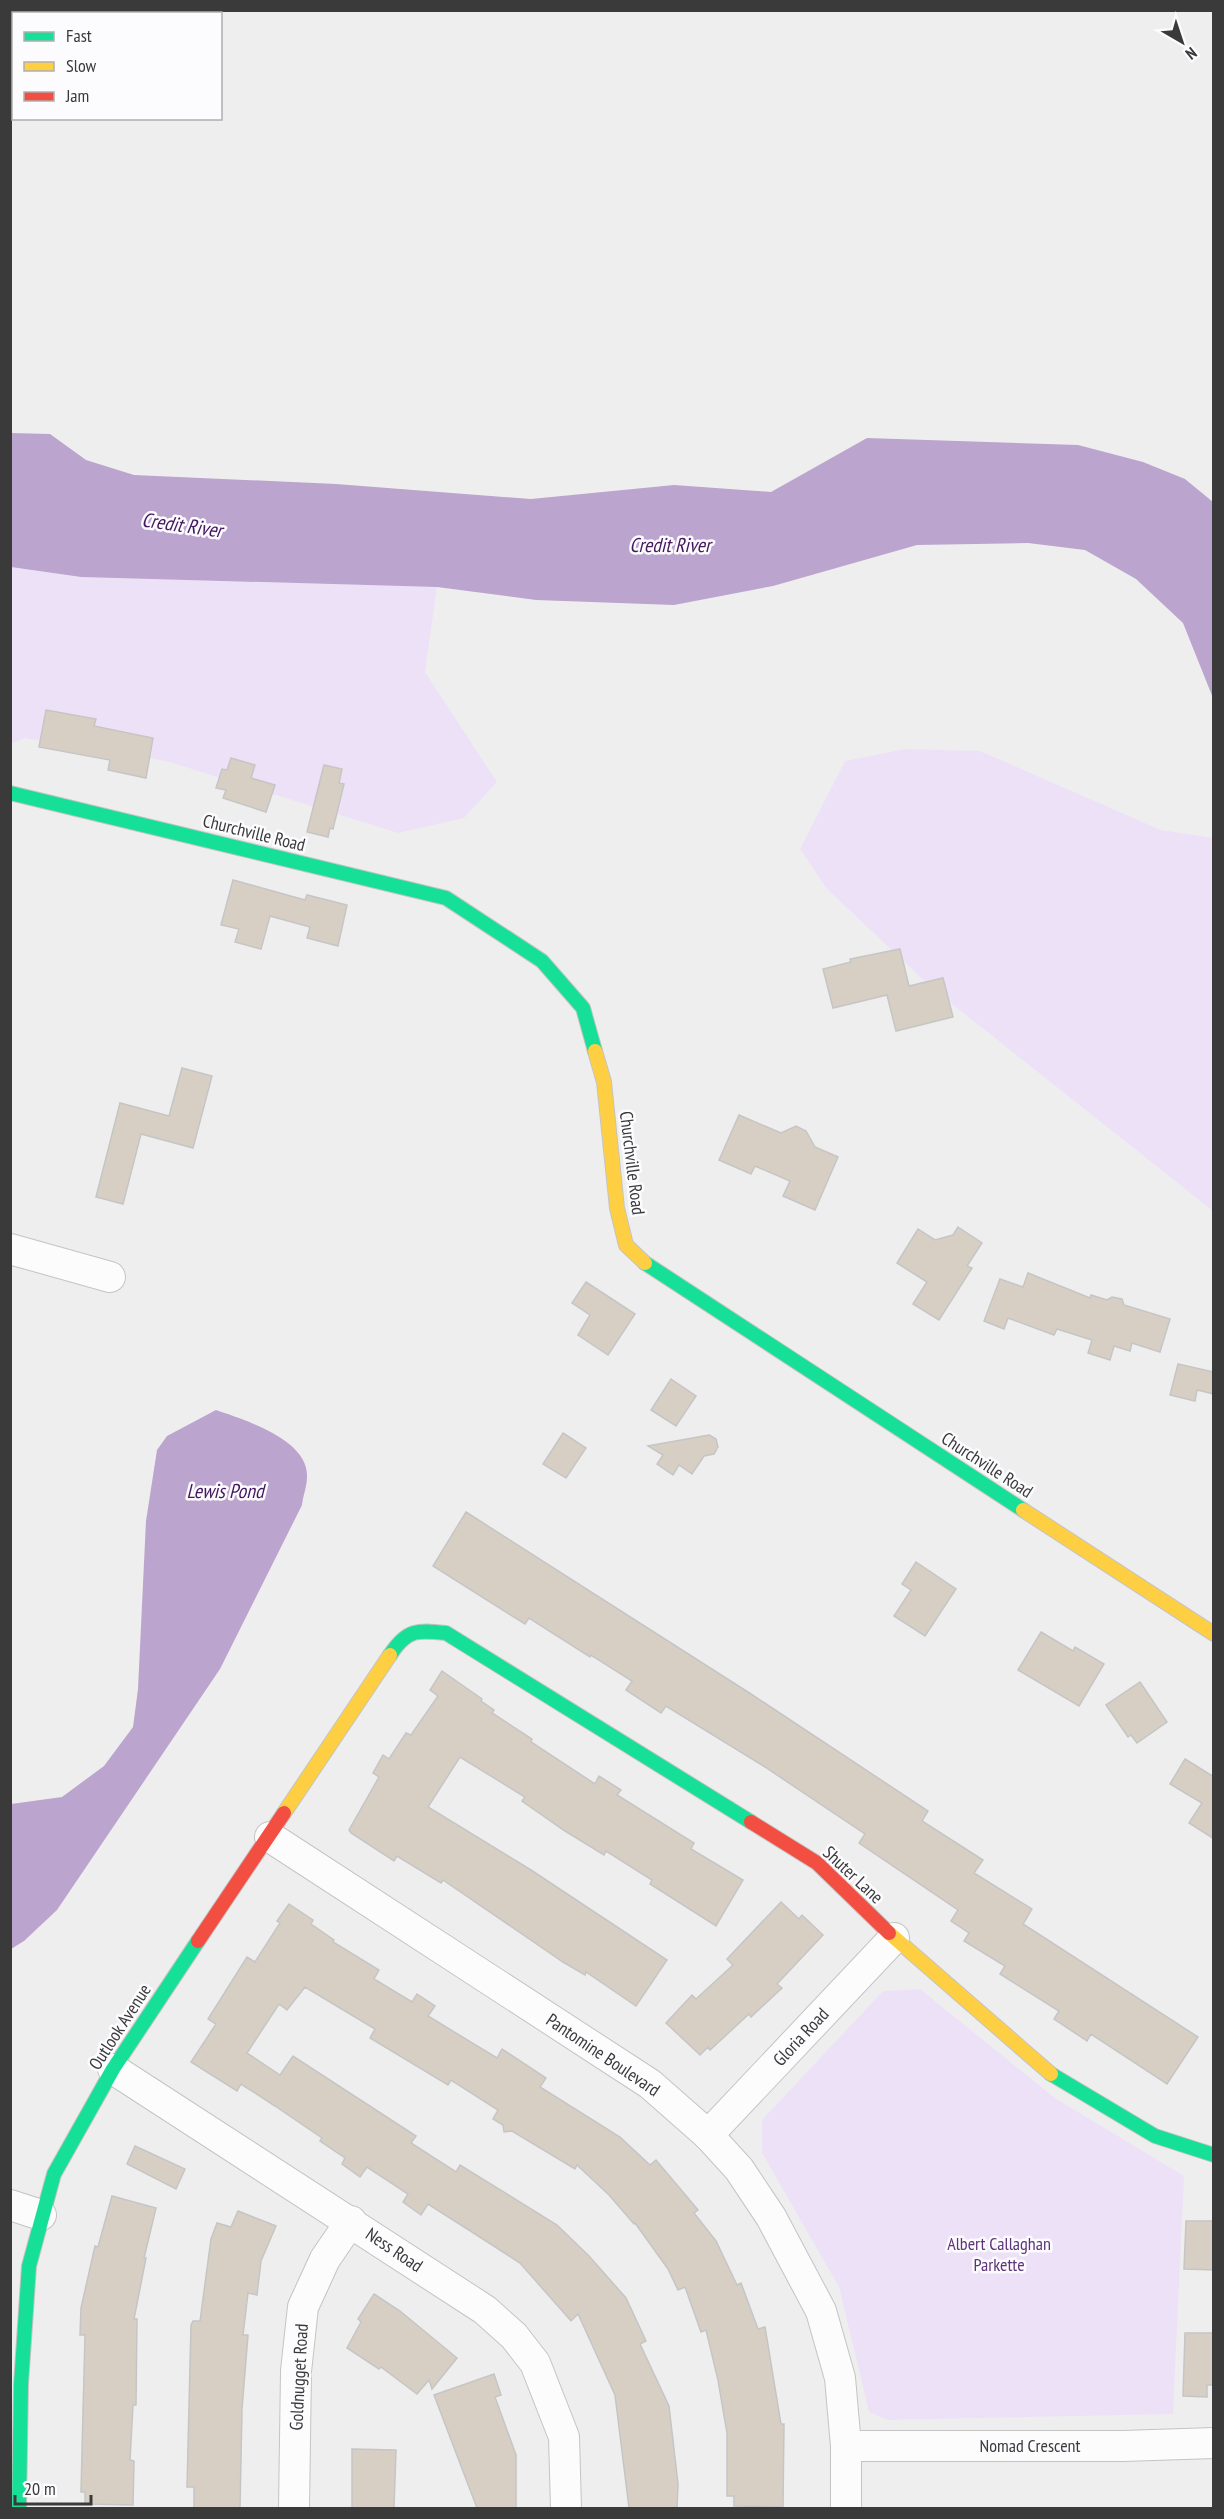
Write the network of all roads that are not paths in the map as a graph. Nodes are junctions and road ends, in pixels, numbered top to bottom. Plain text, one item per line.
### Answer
1 (10, 793) edge
2 (23, 1253) edge
3 (110, 1277) dead end
4 (417, 1630) joint
5 (1214, 1634) edge
6 (270, 1837) junction
7 (894, 1938) junction
8 (113, 2069) junction
9 (708, 2135) junction
10 (1214, 2155) edge
11 (10, 2205) edge
12 (41, 2215) junction
13 (351, 2222) junction
14 (1214, 2443) edge
15 (846, 2446) junction
16 (19, 2508) edge
17 (294, 2508) edge
18 (566, 2508) edge
19 (846, 2508) edge

1 - 5 street, Churchville Road
2 - 3 street
4 - 6 street, Outlook Avenue
4 - 7 street, Shuter Lane
6 - 8 street, Outlook Avenue
6 - 9 street, Pantomine Boulevard
7 - 9 street, Gloria Road
7 - 10 street, Shuter Lane
8 - 12 street, Outlook Avenue
8 - 13 street, Ness Road
9 - 15 street, Pantomine Boulevard
11 - 12 street
12 - 16 street, Outlook Avenue
13 - 17 street, Goldnugget Road
13 - 18 street, Ness Road
14 - 15 street, Nomad Crescent
15 - 19 street, Pantomine Boulevard

